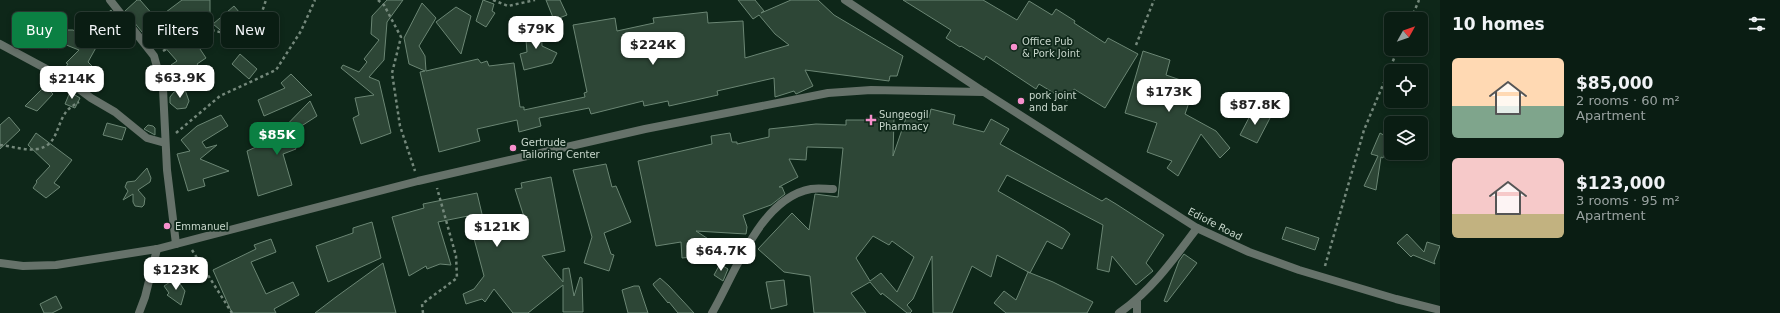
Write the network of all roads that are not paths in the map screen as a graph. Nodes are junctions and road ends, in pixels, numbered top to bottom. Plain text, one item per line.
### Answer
1 (110, 0) edge
2 (845, 0) edge
3 (0, 44) edge
4 (984, 92) junction
5 (165, 143) junction
6 (833, 189) dead end
7 (1196, 228) junction
8 (176, 244) junction
9 (157, 249) junction
10 (0, 263) edge
11 (1137, 301) junction
12 (1440, 310) edge
13 (139, 313) edge
14 (712, 313) edge
15 (1119, 313) edge
16 (1137, 313) edge

1 - 5 street
2 - 4 street, Ediofe Road
3 - 5 street
4 - 7 street, Ediofe Road
4 - 8 street
5 - 8 street
6 - 14 street
7 - 11 street
7 - 12 street, Ediofe Road
8 - 9 street
9 - 10 street
9 - 13 street
11 - 15 street
11 - 16 street

